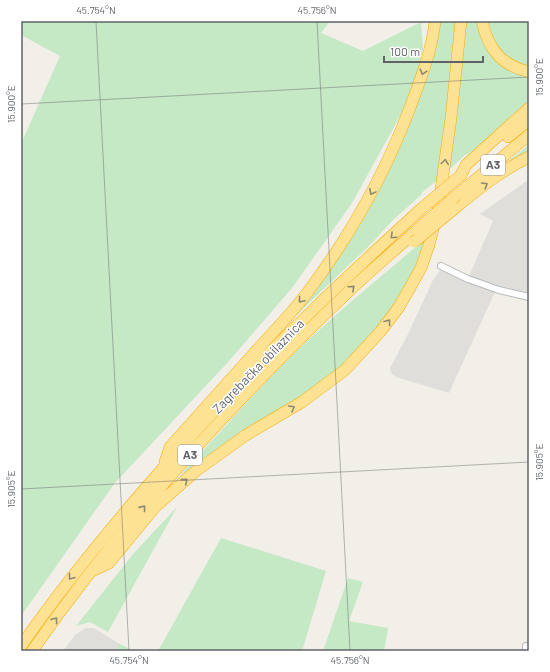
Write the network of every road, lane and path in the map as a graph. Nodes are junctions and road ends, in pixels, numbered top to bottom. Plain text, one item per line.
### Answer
1 (435, 21) edge
2 (461, 21) edge
3 (482, 21) edge
4 (529, 72) edge
5 (529, 108) edge
6 (529, 120) edge
7 (529, 135) edge
8 (529, 157) edge
9 (461, 175) junction
10 (396, 249) junction
11 (441, 266) dead end
12 (529, 297) edge
13 (164, 466) junction
14 (92, 571) junction
15 (21, 646) edge
16 (32, 651) edge

1 -> 13 highway
14 -> 2 highway
3 - 4 highway
5 - 9 highway
6 - 9 highway, Zagrebačka obilaznica / A3
7 - 10 highway, Zagrebačka obilaznica / A3, bridge
10 -> 8 highway, bridge
9 -> 13 highway, Zagrebačka obilaznica / A3, bridge
14 -> 10 highway, Zagrebačka obilaznica / A3
11 - 12 street
13 -> 15 highway, Zagrebačka obilaznica / A3
16 -> 14 highway, Zagrebačka obilaznica / A3

